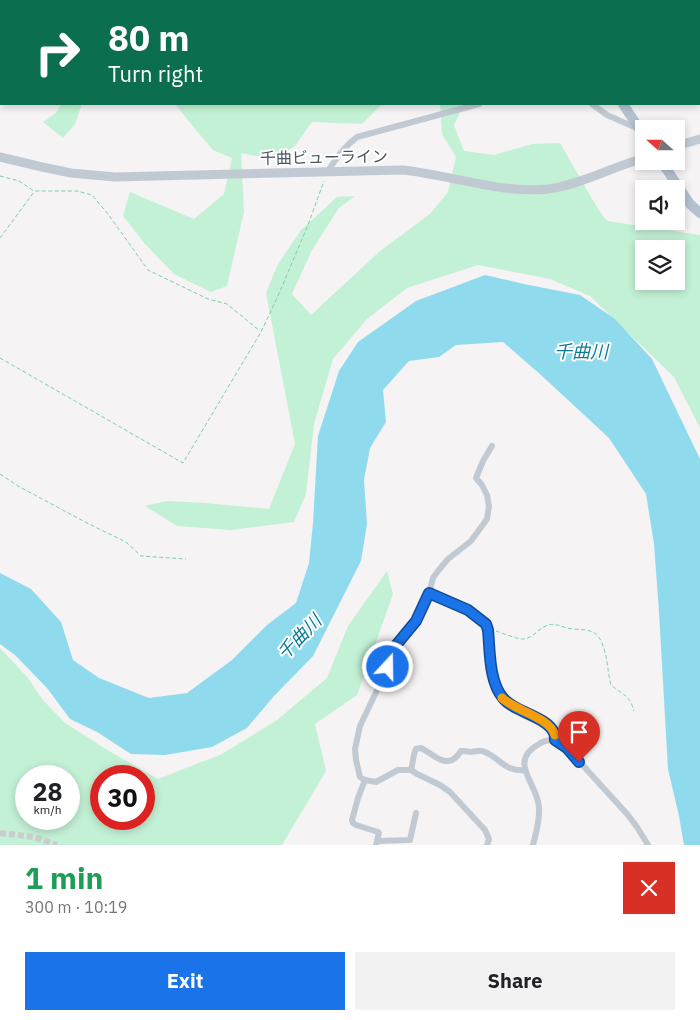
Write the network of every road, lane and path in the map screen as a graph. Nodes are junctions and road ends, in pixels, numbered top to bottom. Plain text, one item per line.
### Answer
1 (475, 105) edge
2 (593, 105) edge
3 (624, 105) edge
4 (635, 123) edge
5 (635, 129) edge
6 (700, 139) edge
7 (685, 143) edge
8 (0, 157) edge
9 (635, 161) edge
10 (667, 170) edge
11 (328, 172) junction
12 (0, 176) edge
13 (34, 191) junction
14 (700, 213) edge
15 (0, 238) edge
16 (261, 332) junction
17 (0, 358) edge
18 (492, 446) dead end
19 (0, 474) edge
20 (186, 559) dead end
21 (429, 593) junction
22 (488, 630) junction
23 (634, 711) dead end
24 (555, 740) junction
25 (411, 770) junction
26 (525, 770) junction
27 (365, 780) junction
28 (416, 813) dead end
29 (376, 843) edge
30 (487, 845) edge
31 (533, 845) edge
32 (648, 845) edge

1 - 11 street
2 - 5 street
3 - 4 main road
6 - 7 main road
8 - 11 street, 千曲ビューライン
9 - 11 street, 千曲ビューライン
10 - 14 main road
11 - 16 path
12 - 13 path
13 - 15 path
13 - 16 path
16 - 17 path
18 - 21 street
19 - 20 path
21 - 22 street
21 - 27 street
22 - 23 path
22 - 24 street
24 - 26 street
24 - 32 street
25 - 26 street
25 - 27 street
25 - 30 street
26 - 31 street
27 - 29 street
28 - 29 street

